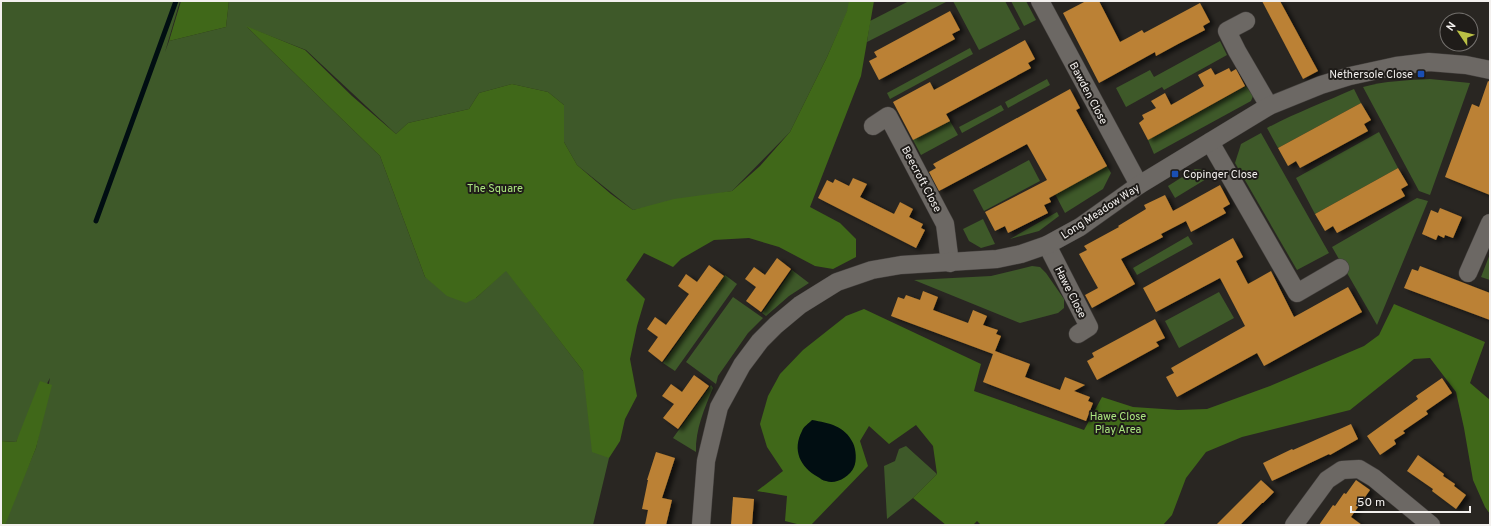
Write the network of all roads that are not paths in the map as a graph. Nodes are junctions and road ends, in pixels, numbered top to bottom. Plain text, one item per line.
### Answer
1 (1040, 1) edge
2 (1246, 20) dead end
3 (1490, 70) edge
4 (1269, 106) junction
5 (873, 126) dead end
6 (1210, 142) junction
7 (1139, 185) junction
8 (1490, 223) edge
9 (1047, 245) junction
10 (950, 263) junction
11 (1340, 268) dead end
12 (1468, 273) dead end
13 (1078, 334) dead end
14 (701, 525) edge
15 (1294, 525) edge
16 (1431, 525) edge

1 - 7 street, Bawden Close
2 - 4 street
3 - 4 street, Long Meadow Way
4 - 6 street, Long Meadow Way
5 - 10 street, Beecroft Close
6 - 7 street, Long Meadow Way
6 - 11 street
7 - 9 street, Long Meadow Way
8 - 12 street
9 - 10 street, Long Meadow Way
9 - 13 street, Hawe Close
10 - 14 street, Long Meadow Way
15 - 16 street

